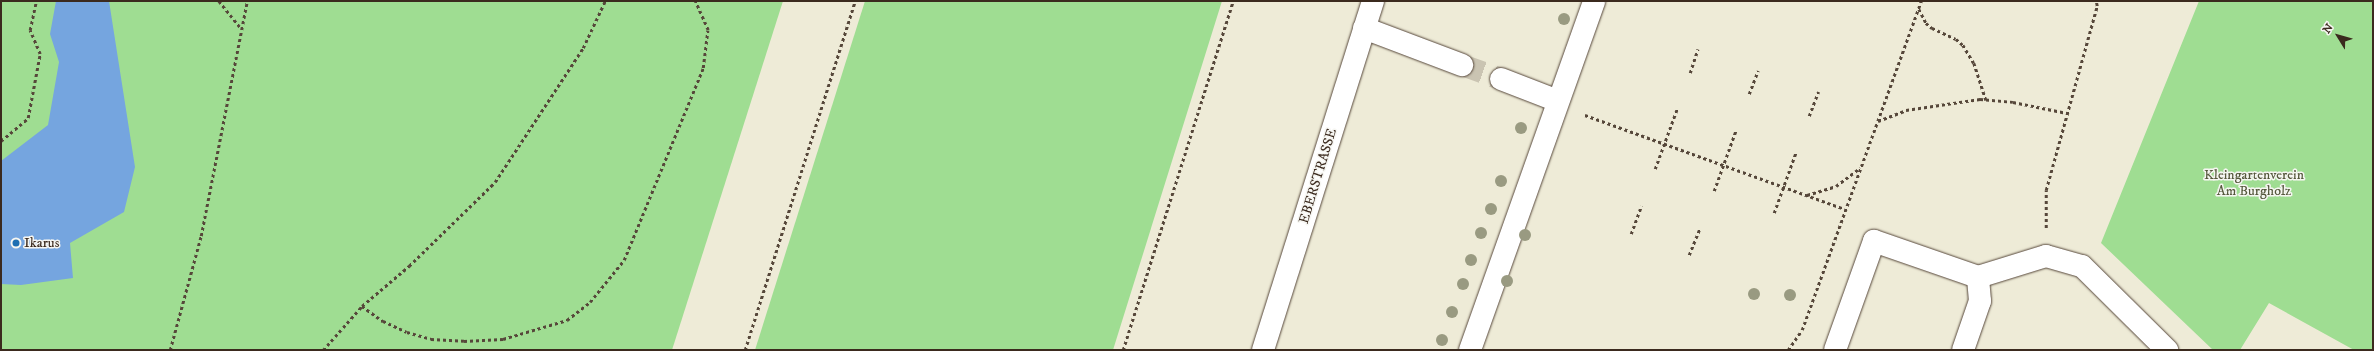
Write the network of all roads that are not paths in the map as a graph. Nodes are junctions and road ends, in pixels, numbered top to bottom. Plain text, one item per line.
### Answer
1 (1373, 1) edge
2 (1594, 1) edge
3 (1364, 28) junction
4 (1462, 65) tunnel mouth
5 (1501, 79) tunnel mouth
6 (1558, 103) junction
7 (1978, 277) junction
8 (1263, 350) edge
9 (1470, 350) edge
10 (1835, 350) edge
11 (1963, 350) edge
12 (2167, 350) edge

1 - 3 street, EBERSTRASSE
2 - 6 street
3 - 4 street
3 - 8 street, EBERSTRASSE
5 - 6 street
6 - 9 street
7 - 10 street
7 - 11 street
7 - 12 street

